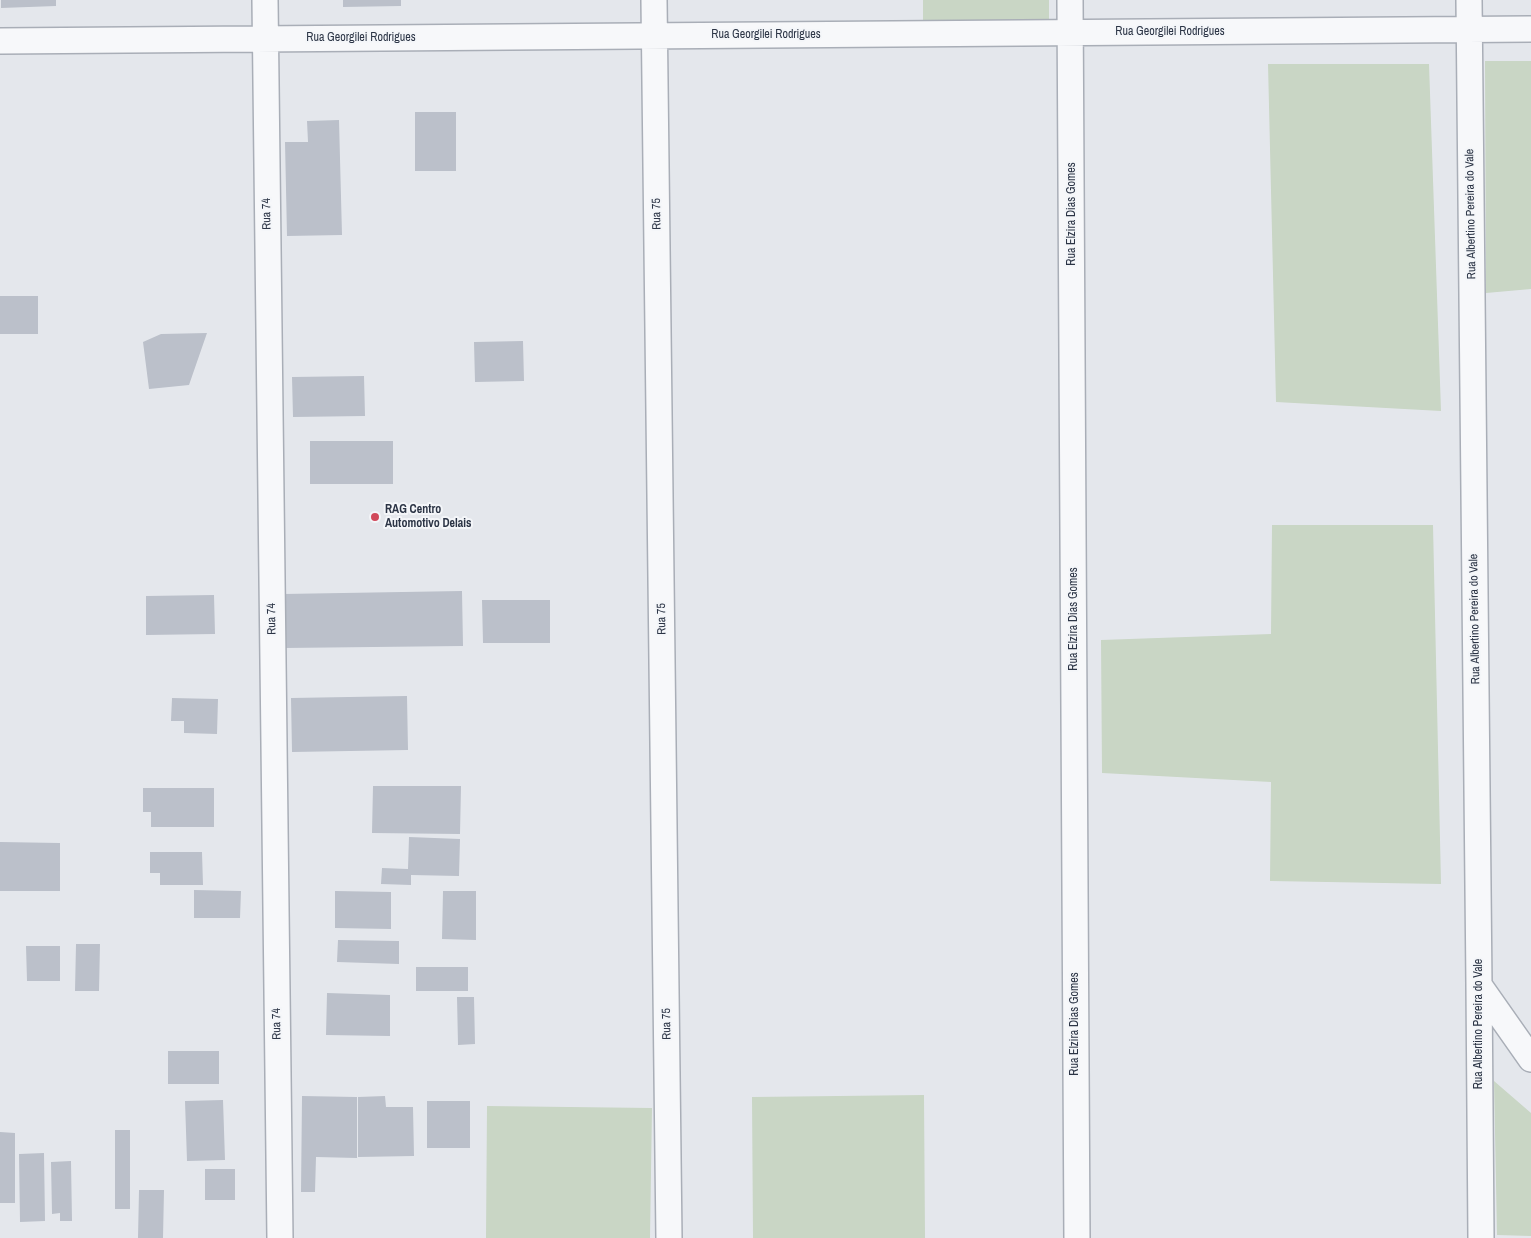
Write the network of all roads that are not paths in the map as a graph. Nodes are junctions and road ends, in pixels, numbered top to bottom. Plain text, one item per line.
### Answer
1 (265, 0) edge
2 (654, 0) edge
3 (1070, 0) edge
4 (1469, 0) edge
5 (1531, 29) edge
6 (1469, 30) junction
7 (1071, 32) junction
8 (654, 36) junction
9 (265, 39) junction
10 (0, 41) edge
11 (1479, 986) junction
12 (1531, 1059) edge
13 (280, 1238) edge
14 (670, 1238) edge
15 (1076, 1238) edge
16 (1480, 1238) edge

1 - 9 street, Rua 74
2 - 8 street, Rua 75
3 - 7 street, Rua Elzira Dias Gomes
4 - 6 street, Rua Albertino Pereira do Vale
5 - 6 street, Rua Georgilei Rodrigues
6 - 7 street, Rua Georgilei Rodrigues
6 - 11 street, Rua Albertino Pereira do Vale
7 - 8 street, Rua Georgilei Rodrigues
7 - 15 street, Rua Elzira Dias Gomes
8 - 9 street, Rua Georgilei Rodrigues
8 - 14 street, Rua 75
9 - 10 street, Rua Georgilei Rodrigues
9 - 13 street, Rua 74
11 - 12 street
11 - 16 street, Rua Albertino Pereira do Vale

